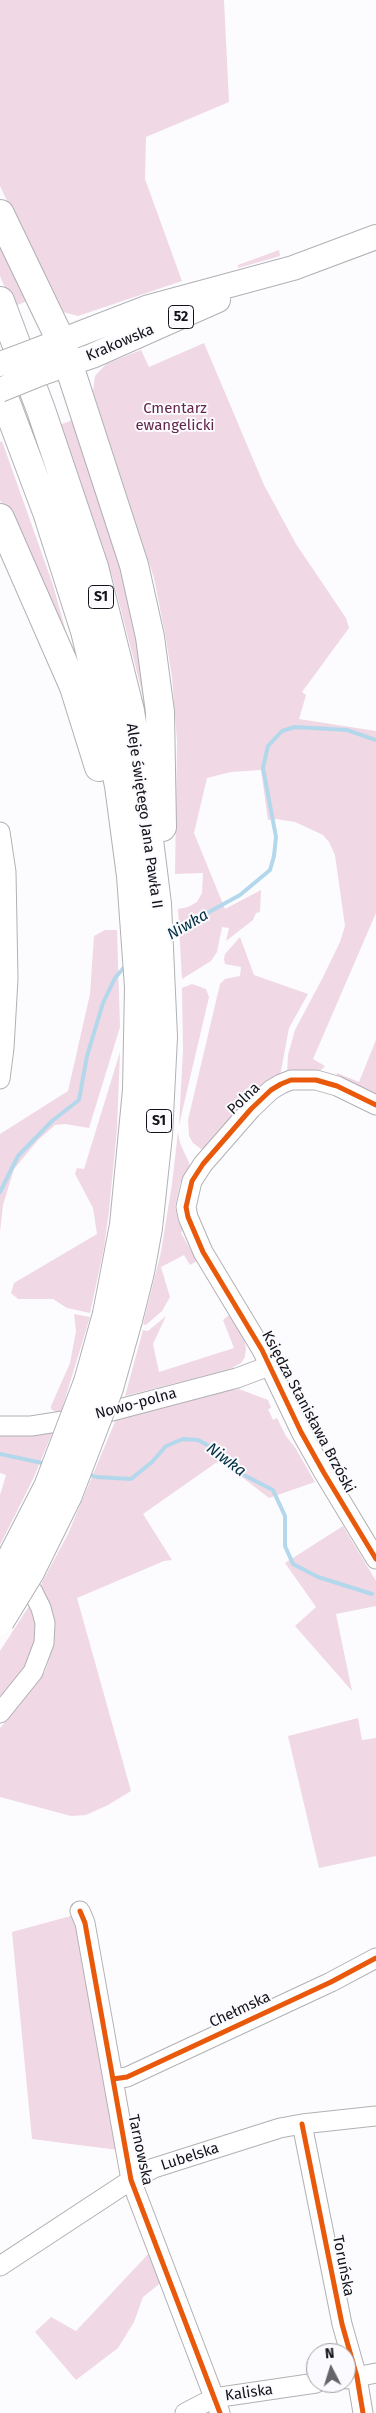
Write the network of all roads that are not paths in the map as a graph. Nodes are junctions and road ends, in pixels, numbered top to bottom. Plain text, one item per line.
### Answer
1 (0, 214) edge
2 (376, 237) edge
3 (0, 302) edge
4 (65, 353) junction
5 (39, 362) junction
6 (0, 364) edge
7 (0, 386) edge
8 (0, 390) edge
9 (0, 518) edge
10 (0, 832) edge
11 (131, 876) junction
12 (150, 914) junction
13 (0, 1079) edge
14 (376, 1104) edge
15 (188, 1194) joint
16 (269, 1366) junction
17 (0, 1426) edge
18 (376, 1559) edge
19 (0, 1568) edge
20 (0, 1580) edge
21 (0, 1621) edge
22 (0, 1713) edge
23 (80, 1911) dead end
24 (376, 1958) edge
25 (112, 2079) junction
26 (376, 2116) edge
27 (302, 2124) junction
28 (130, 2180) junction
29 (0, 2266) edge
30 (346, 2343) edge
31 (376, 2373) edge
32 (356, 2377) edge
33 (306, 2385) edge
34 (356, 2391) edge
35 (217, 2405) edge
36 (185, 2413) edge
37 (363, 2413) edge

1 - 4 highway
2 - 4 main road, Krakowska / 52
3 - 12 highway, Aleje świętego Jana Pawła II / S1
4 - 5 main road, Krakowska / 52
4 - 12 highway
5 - 6 main road, Krakowska / 52, bridge
5 - 8 main road, Krakowska / 52, bridge
7 - 11 highway, Aleje świętego Jana Pawła II / S1
9 - 11 highway
10 - 13 street
11 - 12 highway, Aleje świętego Jana Pawła II / S1
12 - 20 highway, Aleje świętego Jana Pawła II / S1, bridge
12 - 21 highway, Aleje świętego Jana Pawła II / S1, bridge
14 - 15 street, Polna
15 - 16 street, Księdza Stanisława Brzóski
16 - 17 street, Nowo-polna
16 - 18 street, Księdza Stanisława Brzóski
19 - 22 street
23 - 25 street, Tarnowska
24 - 25 street, Chełmska
25 - 28 street, Tarnowska
26 - 27 street, Lubelska
27 - 28 street, Lubelska
27 - 30 street, Toruńska
28 - 29 street, Lubelska
28 - 35 street, Tarnowska
31 - 32 street
33 - 35 street, Kaliska
34 - 37 street, Toruńska
35 - 36 street, Kaliska

